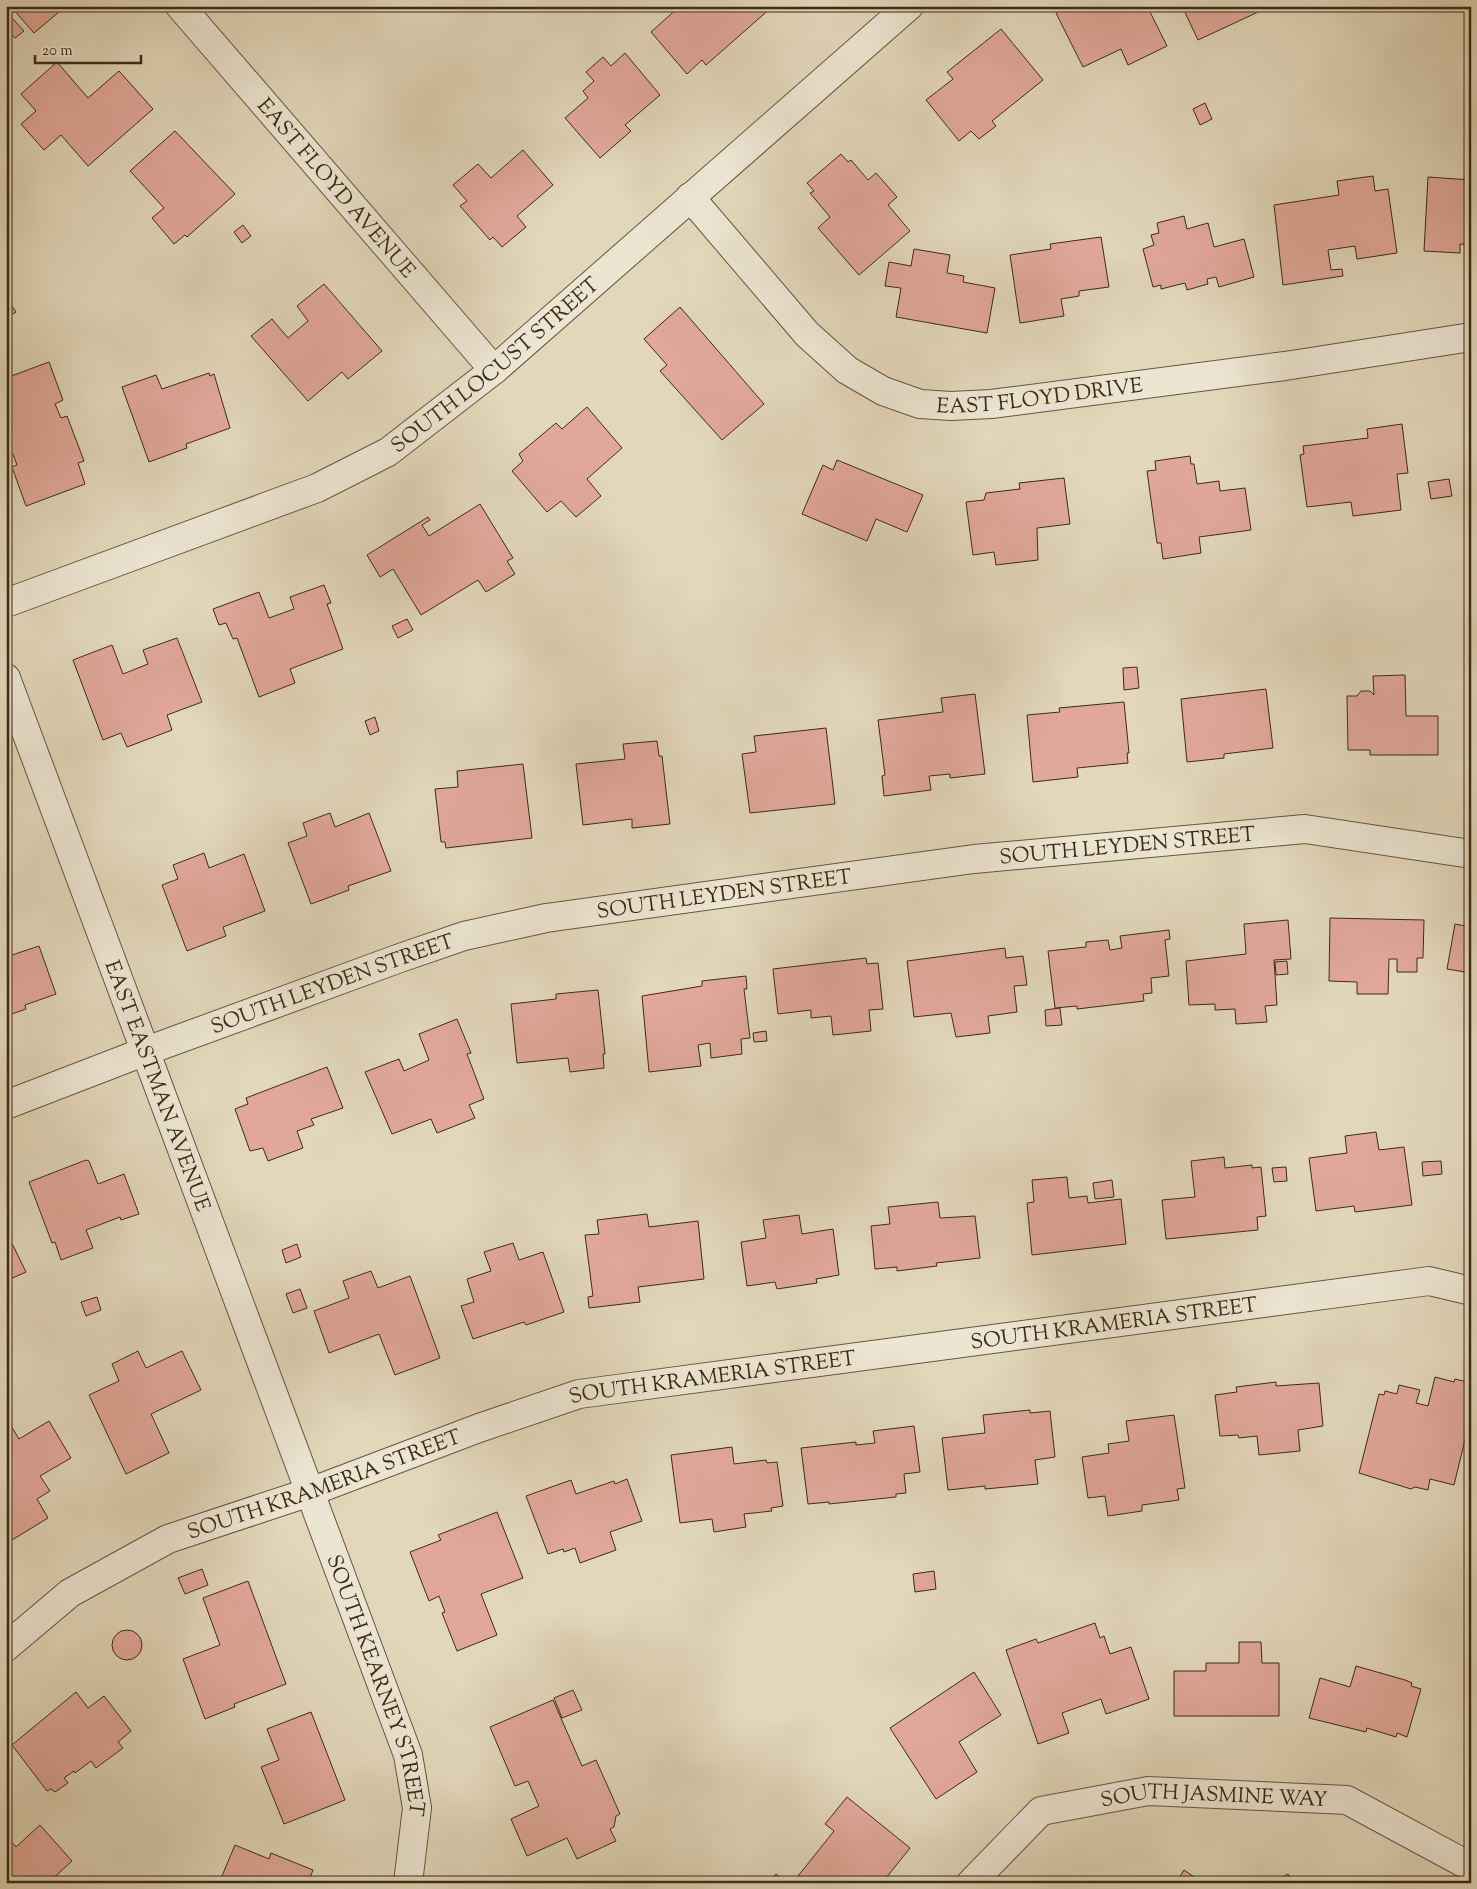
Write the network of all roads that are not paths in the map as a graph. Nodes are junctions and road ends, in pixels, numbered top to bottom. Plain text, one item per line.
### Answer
1 (180, 6) edge
2 (909, 6) edge
3 (690, 197) junction
4 (1471, 337) edge
5 (494, 370) junction
6 (6, 603) edge
7 (6, 678) edge
8 (1471, 854) edge
9 (146, 1051) junction
10 (6, 1105) edge
11 (1471, 1291) edge
12 (310, 1492) junction
13 (6, 1647) edge
14 (1471, 1867) edge
15 (408, 1883) edge
16 (971, 1883) edge

1 - 5 street, EAST FLOYD AVENUE
2 - 3 street, SOUTH LOCUST STREET
3 - 4 street, EAST FLOYD DRIVE
3 - 5 street, SOUTH LOCUST STREET
5 - 6 street, SOUTH LOCUST STREET
7 - 9 street, EAST EASTMAN AVENUE
8 - 9 street, SOUTH LEYDEN STREET
9 - 10 street, SOUTH LEYDEN STREET
9 - 12 street, EAST EASTMAN AVENUE
11 - 12 street, SOUTH KRAMERIA STREET
12 - 13 street, SOUTH KRAMERIA STREET
12 - 15 street, SOUTH KEARNEY STREET
14 - 16 street, SOUTH JASMINE WAY

